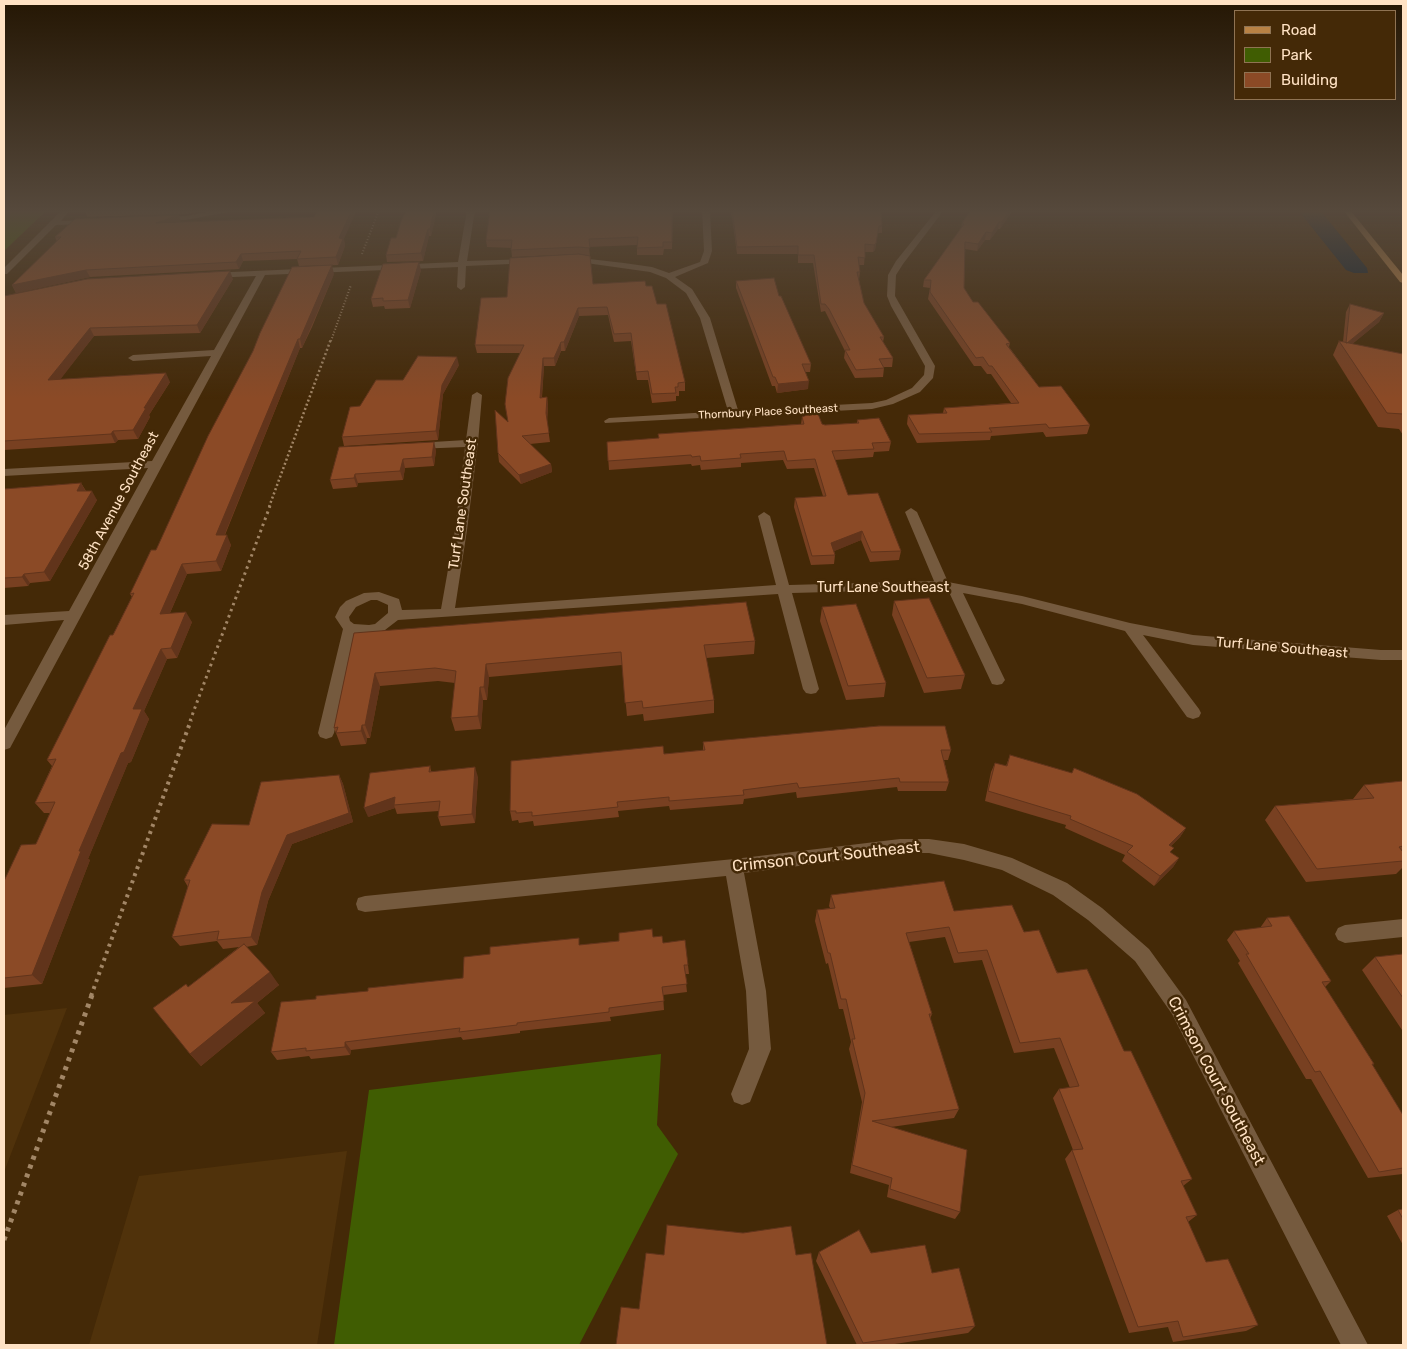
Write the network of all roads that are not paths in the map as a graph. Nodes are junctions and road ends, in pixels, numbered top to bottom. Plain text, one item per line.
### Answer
1 (262, 273) joint
2 (462, 273) edge
3 (657, 273) edge
4 (677, 273) edge
5 (893, 273) edge
6 (205, 276) edge
7 (669, 276) junction
8 (461, 287) dead end
9 (217, 353) junction
10 (133, 358) dead end
11 (477, 395) dead end
12 (734, 414) junction
13 (609, 421) dead end
14 (472, 443) junction
15 (404, 447) edge
16 (156, 464) junction
17 (4, 472) edge
18 (911, 512) dead end
19 (764, 516) dead end
20 (948, 586) junction
21 (784, 589) junction
22 (447, 613) junction
23 (75, 615) junction
24 (394, 615) junction
25 (4, 620) edge
26 (350, 628) junction
27 (1130, 628) junction
28 (1403, 655) edge
29 (997, 680) dead end
30 (812, 689) dead end
31 (1193, 714) dead end
32 (326, 733) dead end
33 (4, 744) edge
34 (734, 867) junction
35 (365, 904) dead end
36 (1403, 928) edge
37 (1344, 934) dead end
38 (742, 1094) dead end
39 (1355, 1345) edge

1 - 6 street
1 - 9 street, 58th Avenue Southeast
2 - 8 street
3 - 7 street
4 - 7 street
5 - 12 street, Thornbury Place Southeast
7 - 12 street
9 - 10 street
9 - 16 street, 58th Avenue Southeast
11 - 14 street, Turf Lane Southeast
12 - 13 street, Thornbury Place Southeast
14 - 15 street
14 - 22 street, Turf Lane Southeast
16 - 17 street
16 - 23 street, 58th Avenue Southeast
18 - 20 street
19 - 21 street
20 - 21 street, Turf Lane Southeast
20 - 27 street, Turf Lane Southeast
20 - 29 street
21 - 22 street, Turf Lane Southeast
21 - 30 street
22 - 24 street, Turf Lane Southeast
23 - 25 street
23 - 33 street, 58th Avenue Southeast
24 - 26 street
24 - 26 street
26 - 32 street
27 - 28 street, Turf Lane Southeast
27 - 31 street
34 - 35 street, Crimson Court Southeast
34 - 38 street
34 - 39 street, Crimson Court Southeast
36 - 37 street

